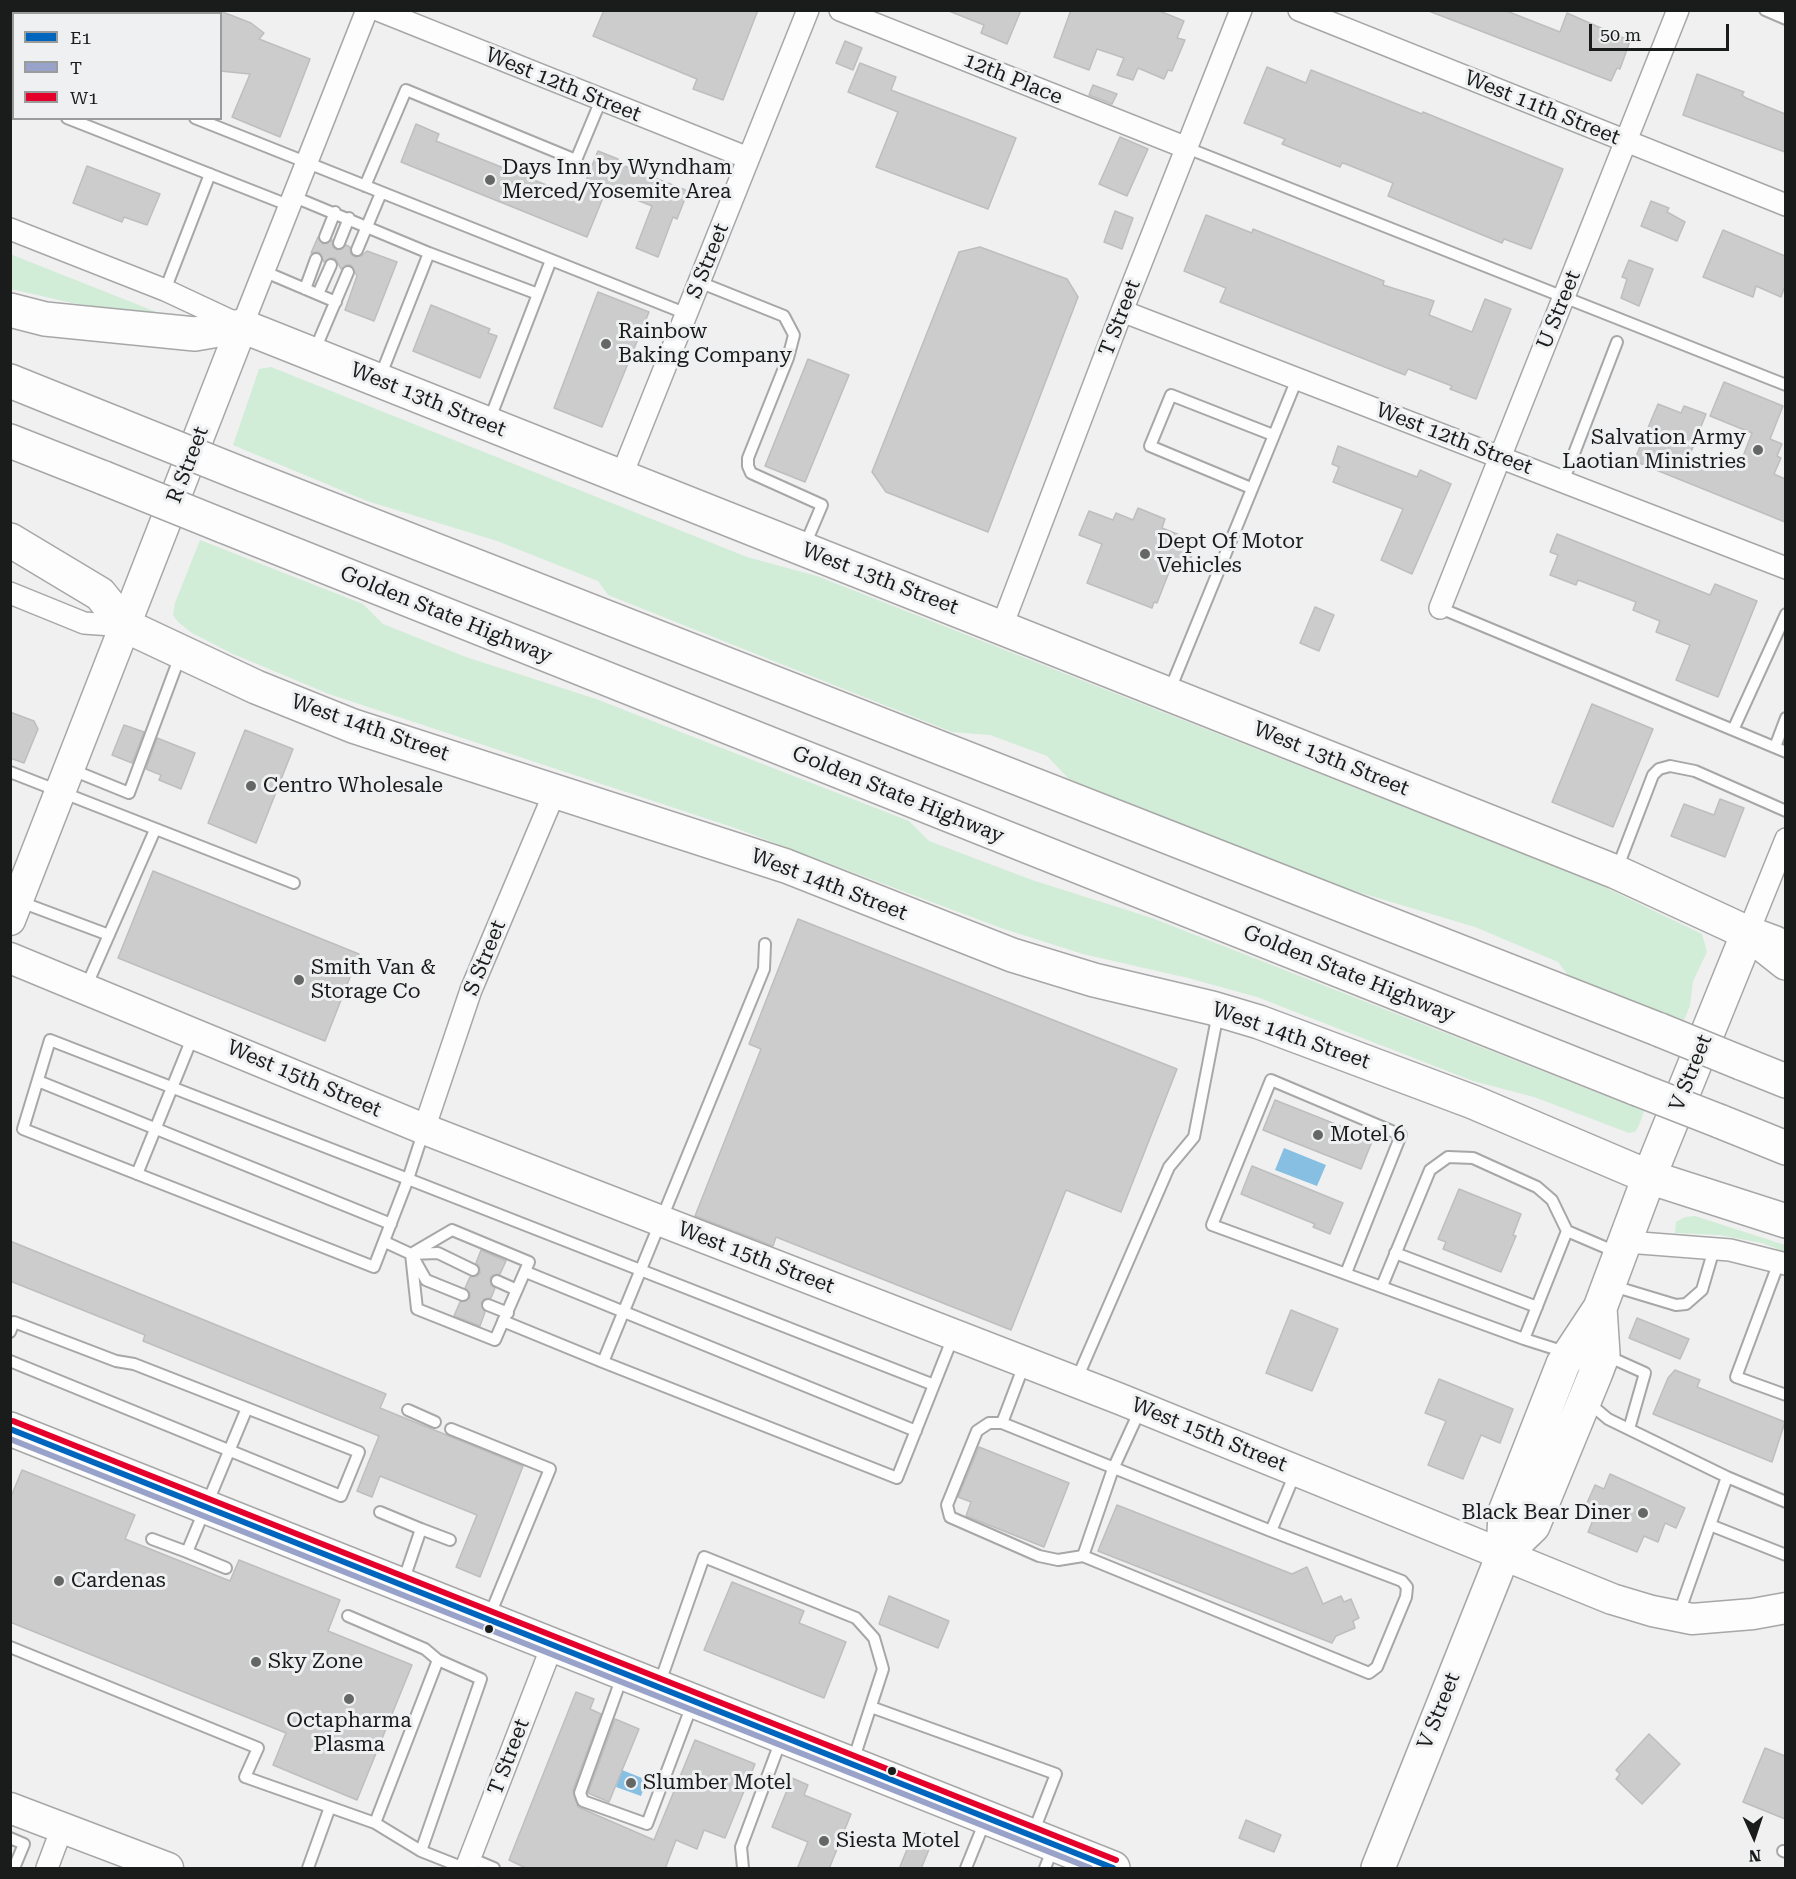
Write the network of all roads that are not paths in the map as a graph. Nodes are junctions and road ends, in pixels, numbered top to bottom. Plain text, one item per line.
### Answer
1 (368, 10) edge
2 (378, 10) edge
3 (808, 10) edge
4 (840, 10) edge
5 (1241, 10) edge
6 (1299, 10) edge
7 (1678, 10) edge
8 (1765, 10) edge
9 (1785, 19) edge
10 (601, 100) junction
11 (72, 120) edge
12 (200, 120) edge
13 (1626, 142) junction
14 (1187, 148) junction
15 (748, 158) junction
16 (307, 163) junction
17 (210, 174) junction
18 (365, 186) junction
19 (381, 193) junction
20 (290, 201) junction
21 (1785, 205) edge
22 (335, 212) junction
23 (349, 218) junction
24 (367, 226) junction
25 (10, 229) edge
26 (325, 237) dead end
27 (339, 243) dead end
28 (357, 250) dead end
29 (429, 253) junction
30 (316, 259) dead end
31 (551, 260) junction
32 (331, 265) dead end
33 (263, 271) junction
34 (348, 272) dead end
35 (699, 282) junction
36 (305, 289) junction
37 (165, 290) junction
38 (318, 294) junction
39 (538, 294) junction
40 (1564, 297) junction
41 (336, 302) junction
42 (10, 310) edge
43 (1122, 311) junction
44 (687, 314) junction
45 (242, 326) junction
46 (1617, 342) dead end
47 (313, 355) junction
48 (1297, 379) junction
49 (10, 381) edge
50 (379, 381) junction
51 (1785, 385) edge
52 (487, 424) junction
53 (1273, 435) junction
54 (10, 441) edge
55 (1500, 457) junction
56 (621, 477) junction
57 (1563, 482) junction
58 (1251, 488) junction
59 (10, 540) edge
60 (804, 549) junction
61 (1785, 568) edge
62 (10, 593) edge
63 (1440, 608) joint
64 (1785, 615) edge
65 (126, 626) junction
66 (1002, 626) junction
67 (182, 652) junction
68 (1168, 694) junction
69 (1785, 718) edge
70 (1733, 730) junction
71 (1775, 747) junction
72 (1785, 752) edge
73 (10, 772) edge
74 (65, 780) junction
75 (556, 789) junction
76 (1785, 812) edge
77 (154, 830) junction
78 (1785, 839) edge
79 (1616, 872) junction
80 (294, 883) dead end
81 (14, 911) edge
82 (1785, 929) edge
83 (1748, 933) junction
84 (109, 935) junction
85 (765, 944) dead end
86 (1785, 946) edge
87 (10, 958) edge
88 (1785, 963) edge
89 (86, 988) junction
90 (1219, 1010) junction
91 (195, 1033) junction
92 (38, 1081) junction
93 (1785, 1081) edge
94 (172, 1088) junction
95 (156, 1129) junction
96 (424, 1129) junction
97 (1785, 1148) edge
98 (137, 1174) junction
99 (1641, 1174) junction
100 (408, 1179) junction
101 (662, 1221) junction
102 (1785, 1221) edge
103 (391, 1224) junction
104 (1567, 1231) junction
105 (385, 1242) junction
106 (1624, 1248) junction
107 (1714, 1249) junction
108 (1395, 1253) junction
109 (411, 1254) junction
110 (1782, 1263) edge
111 (527, 1267) junction
112 (472, 1270) dead end
113 (642, 1271) junction
114 (1346, 1273) junction
115 (497, 1281) dead end
116 (1382, 1286) junction
117 (517, 1290) junction
118 (463, 1295) dead end
119 (1605, 1296) junction
120 (488, 1305) dead end
121 (1537, 1307) junction
122 (625, 1312) junction
123 (506, 1317) junction
124 (12, 1325) edge
125 (954, 1334) junction
126 (1524, 1338) junction
127 (1568, 1353) junction
128 (1603, 1354) junction
129 (10, 1361) edge
130 (603, 1362) junction
131 (1025, 1362) junction
132 (1076, 1382) junction
133 (934, 1385) junction
134 (1785, 1395) edge
135 (1585, 1399) junction
136 (1141, 1407) junction
137 (247, 1408) junction
138 (408, 1410) dead end
139 (435, 1422) dead end
140 (1002, 1423) junction
141 (451, 1429) dead end
142 (1629, 1429) junction
143 (10, 1430) edge
144 (916, 1431) junction
145 (228, 1450) junction
146 (1113, 1469) junction
147 (1296, 1470) junction
148 (1727, 1477) junction
149 (1785, 1502) edge
150 (205, 1507) junction
151 (380, 1512) dead end
152 (1710, 1525) junction
153 (421, 1529) junction
154 (1271, 1531) junction
155 (152, 1539) dead end
156 (450, 1540) dead end
157 (187, 1552) junction
158 (1503, 1555) junction
159 (1785, 1555) edge
160 (1083, 1556) junction
161 (226, 1568) dead end
162 (402, 1586) junction
163 (1785, 1608) edge
164 (348, 1616) dead end
165 (1678, 1616) junction
166 (488, 1620) junction
167 (552, 1646) junction
168 (10, 1647) edge
169 (438, 1660) junction
170 (623, 1674) junction
171 (658, 1688) junction
172 (693, 1702) junction
173 (871, 1707) junction
174 (783, 1737) junction
175 (852, 1765) junction
176 (330, 1807) junction
177 (10, 1808) edge
178 (987, 1818) junction
179 (375, 1823) junction
180 (62, 1828) junction
181 (10, 1838) edge
182 (1043, 1850) edge
183 (421, 1851) junction
184 (466, 1865) edge
185 (14, 1869) edge
186 (47, 1869) edge
187 (168, 1869) edge
188 (308, 1869) edge
189 (494, 1869) edge
190 (743, 1869) edge
191 (966, 1869) edge
192 (1113, 1869) edge
193 (1378, 1869) edge

1 - 16 street, R Street
2 - 10 street, West 12th Street
3 - 15 street, S Street
4 - 14 street, 12th Place
5 - 14 street, T Street
6 - 13 street, West 11th Street
7 - 13 street, U Street
8 - 9 lane
10 - 15 street, West 12th Street
10 - 18 lane
11 - 17 lane
12 - 16 lane
13 - 21 street, West 11th Street
13 - 40 street, U Street
14 - 40 lane
14 - 43 street, T Street
15 - 35 street, S Street
16 - 18 lane
16 - 20 street, R Street
17 - 20 lane
17 - 37 lane
18 - 19 lane
19 - 24 lane
19 - 31 lane
20 - 22 lane
20 - 33 street, R Street
22 - 23 lane
22 - 26 lane
23 - 24 lane
23 - 27 lane
24 - 28 lane
24 - 29 lane
25 - 37 street, West 13th Street
29 - 39 lane
29 - 50 lane
30 - 36 lane
31 - 39 lane
31 - 44 lane
32 - 38 lane
33 - 36 lane
33 - 45 street, R Street
34 - 41 lane
35 - 44 street, S Street
35 - 60 lane
36 - 38 lane
37 - 45 street, West 13th Street
38 - 41 lane
39 - 52 lane
40 - 51 lane
40 - 55 street, U Street
41 - 47 lane
42 - 45 main road
43 - 48 street, West 12th Street
43 - 66 street, T Street
44 - 56 street, S Street
45 - 47 main road, West 13th Street
45 - 65 street, R Street
46 - 57 lane
47 - 50 main road, West 13th Street
48 - 53 lane
48 - 55 street, West 12th Street
49 - 93 main road, bridge
50 - 52 main road, West 13th Street
52 - 56 main road, West 13th Street
53 - 58 lane
53 - 58 lane
54 - 97 main road, Golden State Highway, bridge
55 - 57 street, West 12th Street
55 - 63 street, U Street
56 - 60 main road, West 13th Street
57 - 61 street, West 12th Street
58 - 68 lane
59 - 65 main road
60 - 66 main road, West 13th Street
62 - 65 street, West 14th Street
63 - 70 lane
64 - 70 lane
65 - 67 main road, West 14th Street
65 - 74 street, R Street
66 - 68 main road, West 13th Street
67 - 74 lane
67 - 75 main road, West 14th Street
68 - 79 main road, West 13th Street
69 - 71 lane
70 - 71 lane
71 - 72 lane
73 - 74 lane
74 - 77 lane
74 - 81 street, R Street
75 - 90 main road, West 14th Street
75 - 96 street, S Street
76 - 79 lane
77 - 80 lane
77 - 84 lane
78 - 83 street, V Street
79 - 83 main road, West 13th Street
81 - 84 lane
82 - 83 main road
83 - 86 main road
83 - 88 main road
83 - 99 main road, V Street
84 - 89 lane
85 - 101 lane
87 - 89 street, West 15th Street
89 - 91 street, West 15th Street
90 - 99 main road, West 14th Street
90 - 132 lane
91 - 94 lane
91 - 96 street, West 15th Street
92 - 94 lane
92 - 95 lane
92 - 98 lane
94 - 95 lane
94 - 100 lane
95 - 98 lane
95 - 103 lane
96 - 100 lane
96 - 101 street, West 15th Street
98 - 105 lane
99 - 102 main road, West 14th Street
99 - 106 main road, V Street
100 - 103 lane
100 - 113 lane
101 - 113 lane
101 - 125 street, West 15th Street
103 - 105 lane
104 - 106 lane
104 - 108 lane
104 - 121 lane
105 - 109 lane
106 - 107 street
106 - 119 main road, V Street
107 - 110 street
107 - 119 lane
108 - 116 lane
108 - 121 lane
109 - 111 lane
109 - 112 lane
109 - 118 lane
109 - 123 lane
110 - 134 lane
111 - 117 lane
111 - 122 lane
113 - 122 lane
113 - 133 lane
114 - 114 lane
114 - 116 lane
115 - 117 lane
116 - 126 lane
117 - 123 lane
119 - 127 main road, V Street
119 - 128 main road, V Street
120 - 123 lane
121 - 126 lane
122 - 130 lane
122 - 144 lane
123 - 130 lane
124 - 137 lane
125 - 131 street, West 15th Street
125 - 133 lane
126 - 127 lane
127 - 158 main road, V Street
128 - 135 main road, V Street
128 - 142 lane
129 - 145 lane
130 - 144 lane
131 - 132 street, West 15th Street
131 - 140 lane
132 - 136 street, West 15th Street
133 - 144 lane
135 - 142 lane
135 - 158 main road, V Street
136 - 146 lane
136 - 147 street, West 15th Street
137 - 145 lane
137 - 145 lane
138 - 139 lane
140 - 146 lane
140 - 160 lane
141 - 166 lane
142 - 148 lane
143 - 150 main road
145 - 150 lane
146 - 154 lane
146 - 160 lane
147 - 154 lane
147 - 158 street, West 15th Street
148 - 149 lane
148 - 152 lane
150 - 157 lane
150 - 162 main road
151 - 153 lane
152 - 159 lane
152 - 165 lane
153 - 156 lane
153 - 162 lane
154 - 160 lane
155 - 157 lane
157 - 161 lane
158 - 165 street, West 15th Street
158 - 193 main road, V Street
162 - 166 main road
163 - 165 street, West 15th Street
164 - 169 lane
166 - 167 main road
167 - 170 main road
167 - 184 street, T Street
168 - 176 lane
169 - 179 lane
169 - 183 lane
170 - 171 main road
170 - 172 lane
171 - 172 main road
171 - 173 lane
172 - 174 main road
173 - 175 lane
173 - 182 lane
174 - 175 main road
174 - 190 lane
175 - 178 main road
176 - 179 lane
176 - 188 lane
177 - 180 street
178 - 182 main road
178 - 191 lane
179 - 183 lane
180 - 186 street
180 - 187 street
181 - 185 lane
182 - 192 main road
183 - 184 lane
184 - 189 lane

